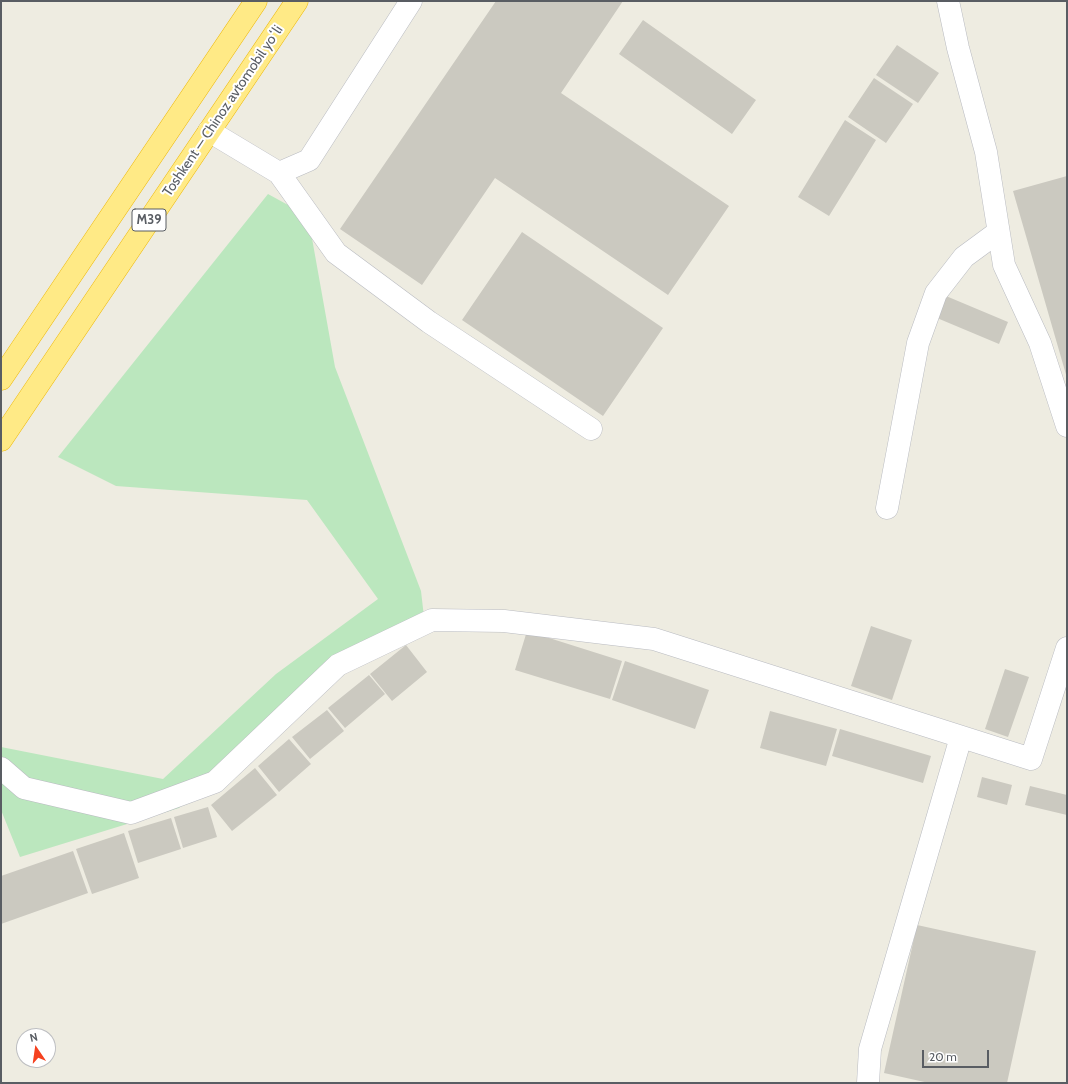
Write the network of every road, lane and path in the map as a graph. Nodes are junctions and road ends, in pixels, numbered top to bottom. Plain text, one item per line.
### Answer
1 (256, 1) edge
2 (297, 1) edge
3 (411, 1) edge
4 (948, 1) edge
5 (210, 131) junction
6 (279, 173) junction
7 (998, 232) junction
8 (1, 378) edge
9 (1067, 426) edge
10 (591, 429) dead end
11 (1, 440) edge
12 (887, 508) dead end
13 (1067, 648) edge
14 (961, 737) junction
15 (1, 768) edge
16 (868, 1083) edge

1 - 8 highway, M39
2 - 5 highway, Toshkent — Chinoz avtomobil yoʻli / M39
3 - 6 street
4 - 7 street
5 - 6 street
5 - 11 highway, Toshkent — Chinoz avtomobil yoʻli / M39
6 - 10 street
7 - 9 street
7 - 12 street
13 - 14 street
14 - 15 street
14 - 16 street

